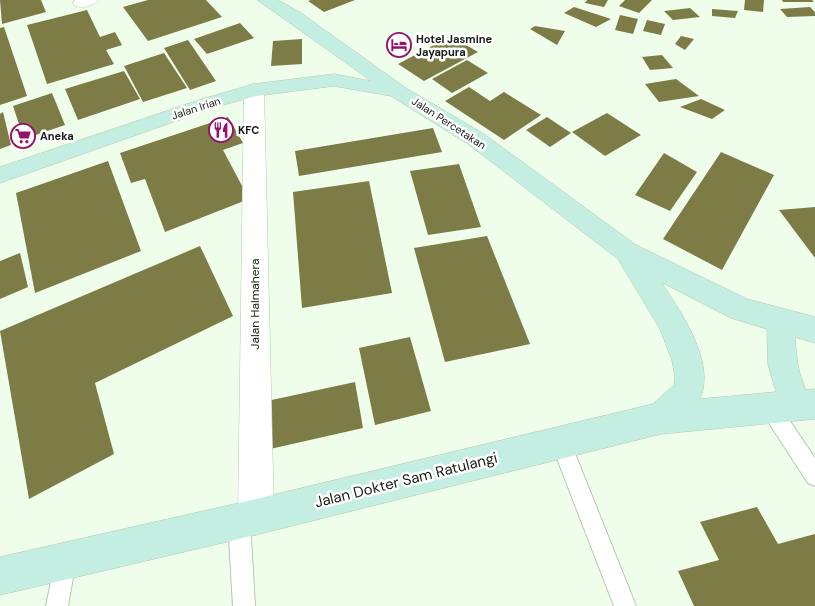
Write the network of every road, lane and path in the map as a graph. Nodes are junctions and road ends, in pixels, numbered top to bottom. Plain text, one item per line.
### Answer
1 (266, 0) edge
2 (254, 90) junction
3 (400, 92) junction
4 (0, 175) edge
5 (627, 252) junction
6 (782, 321) junction
7 (815, 330) edge
8 (794, 406) edge
9 (660, 418) junction
10 (561, 443) junction
11 (815, 476) edge
12 (248, 519) junction
13 (65, 560) junction
14 (0, 576) edge
15 (57, 606) edge
16 (244, 606) edge
17 (625, 606) edge

1 - 3 main road, Jalan Percetakan
2 - 3 main road, Jalan Irian
2 - 4 main road, Jalan Irian
2 - 12 street, Jalan Halmahera
3 - 5 main road, Jalan Percetakan
5 - 6 main road
5 - 9 main road
6 - 7 main road
6 - 8 main road
8 - 9 main road, Jalan Dokter Sam Ratulangi
8 - 11 lane
9 - 10 main road, Jalan Dokter Sam Ratulangi
10 - 12 main road, Jalan Dokter Sam Ratulangi
10 - 17 lane
12 - 13 main road, Jalan Dokter Sam Ratulangi
12 - 16 lane
13 - 14 main road, Jalan Dokter Sam Ratulangi
13 - 15 lane

